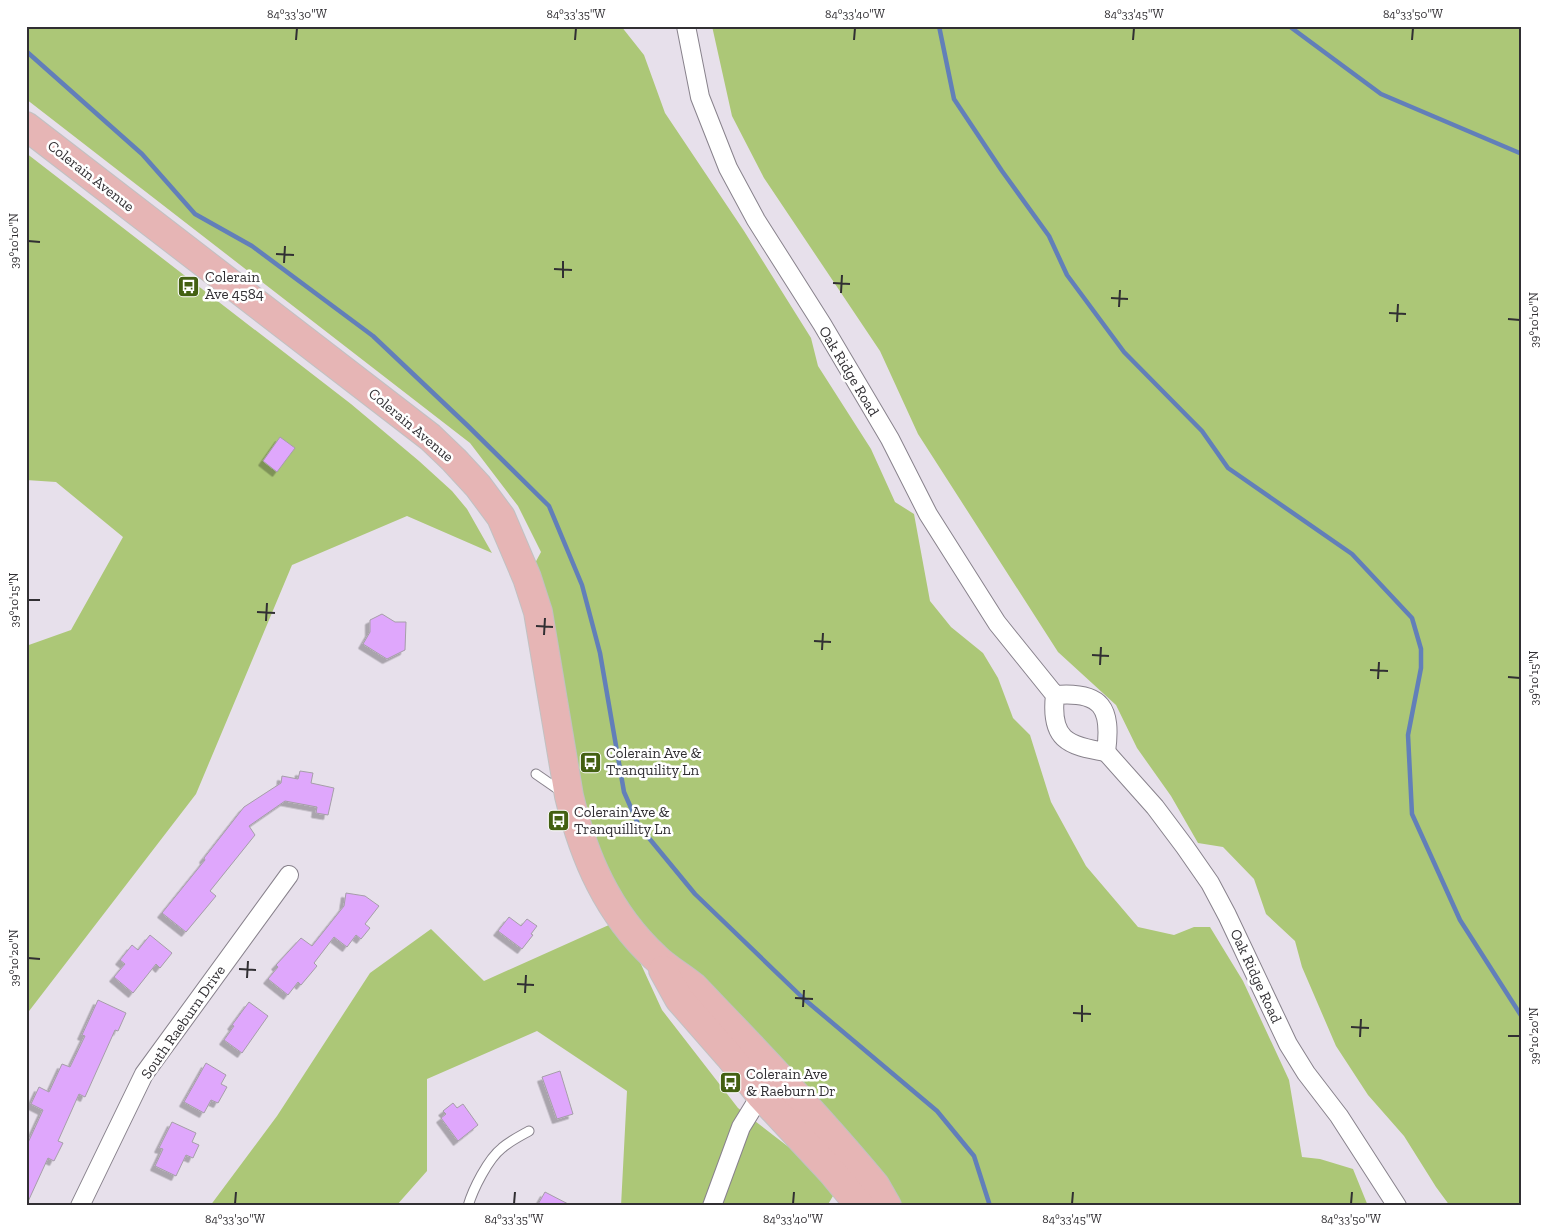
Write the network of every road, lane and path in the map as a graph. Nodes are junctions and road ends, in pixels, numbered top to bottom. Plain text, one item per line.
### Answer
1 (686, 26) edge
2 (26, 126) edge
3 (1055, 696) junction
4 (1106, 752) junction
5 (536, 774) dead end
6 (568, 796) junction
7 (289, 875) dead end
8 (657, 960) junction
9 (775, 1072) junction
10 (760, 1096) junction
11 (529, 1131) dead end
12 (80, 1206) edge
13 (468, 1206) edge
14 (712, 1206) edge
15 (860, 1206) edge
16 (887, 1206) edge
17 (1398, 1206) edge

1 - 3 street, Oak Ridge Road
2 - 6 main road, Colerain Avenue
3 - 4 street
3 - 4 street
4 - 17 street, Oak Ridge Road
5 - 6 lane
6 - 8 main road, Colerain Avenue
7 - 12 street, South Raeburn Drive
8 - 9 main road, Colerain Avenue
8 - 10 main road, Colerain Avenue
9 - 10 street
9 - 16 main road, Colerain Avenue
10 - 14 street
10 - 15 main road, Colerain Avenue
11 - 13 lane

